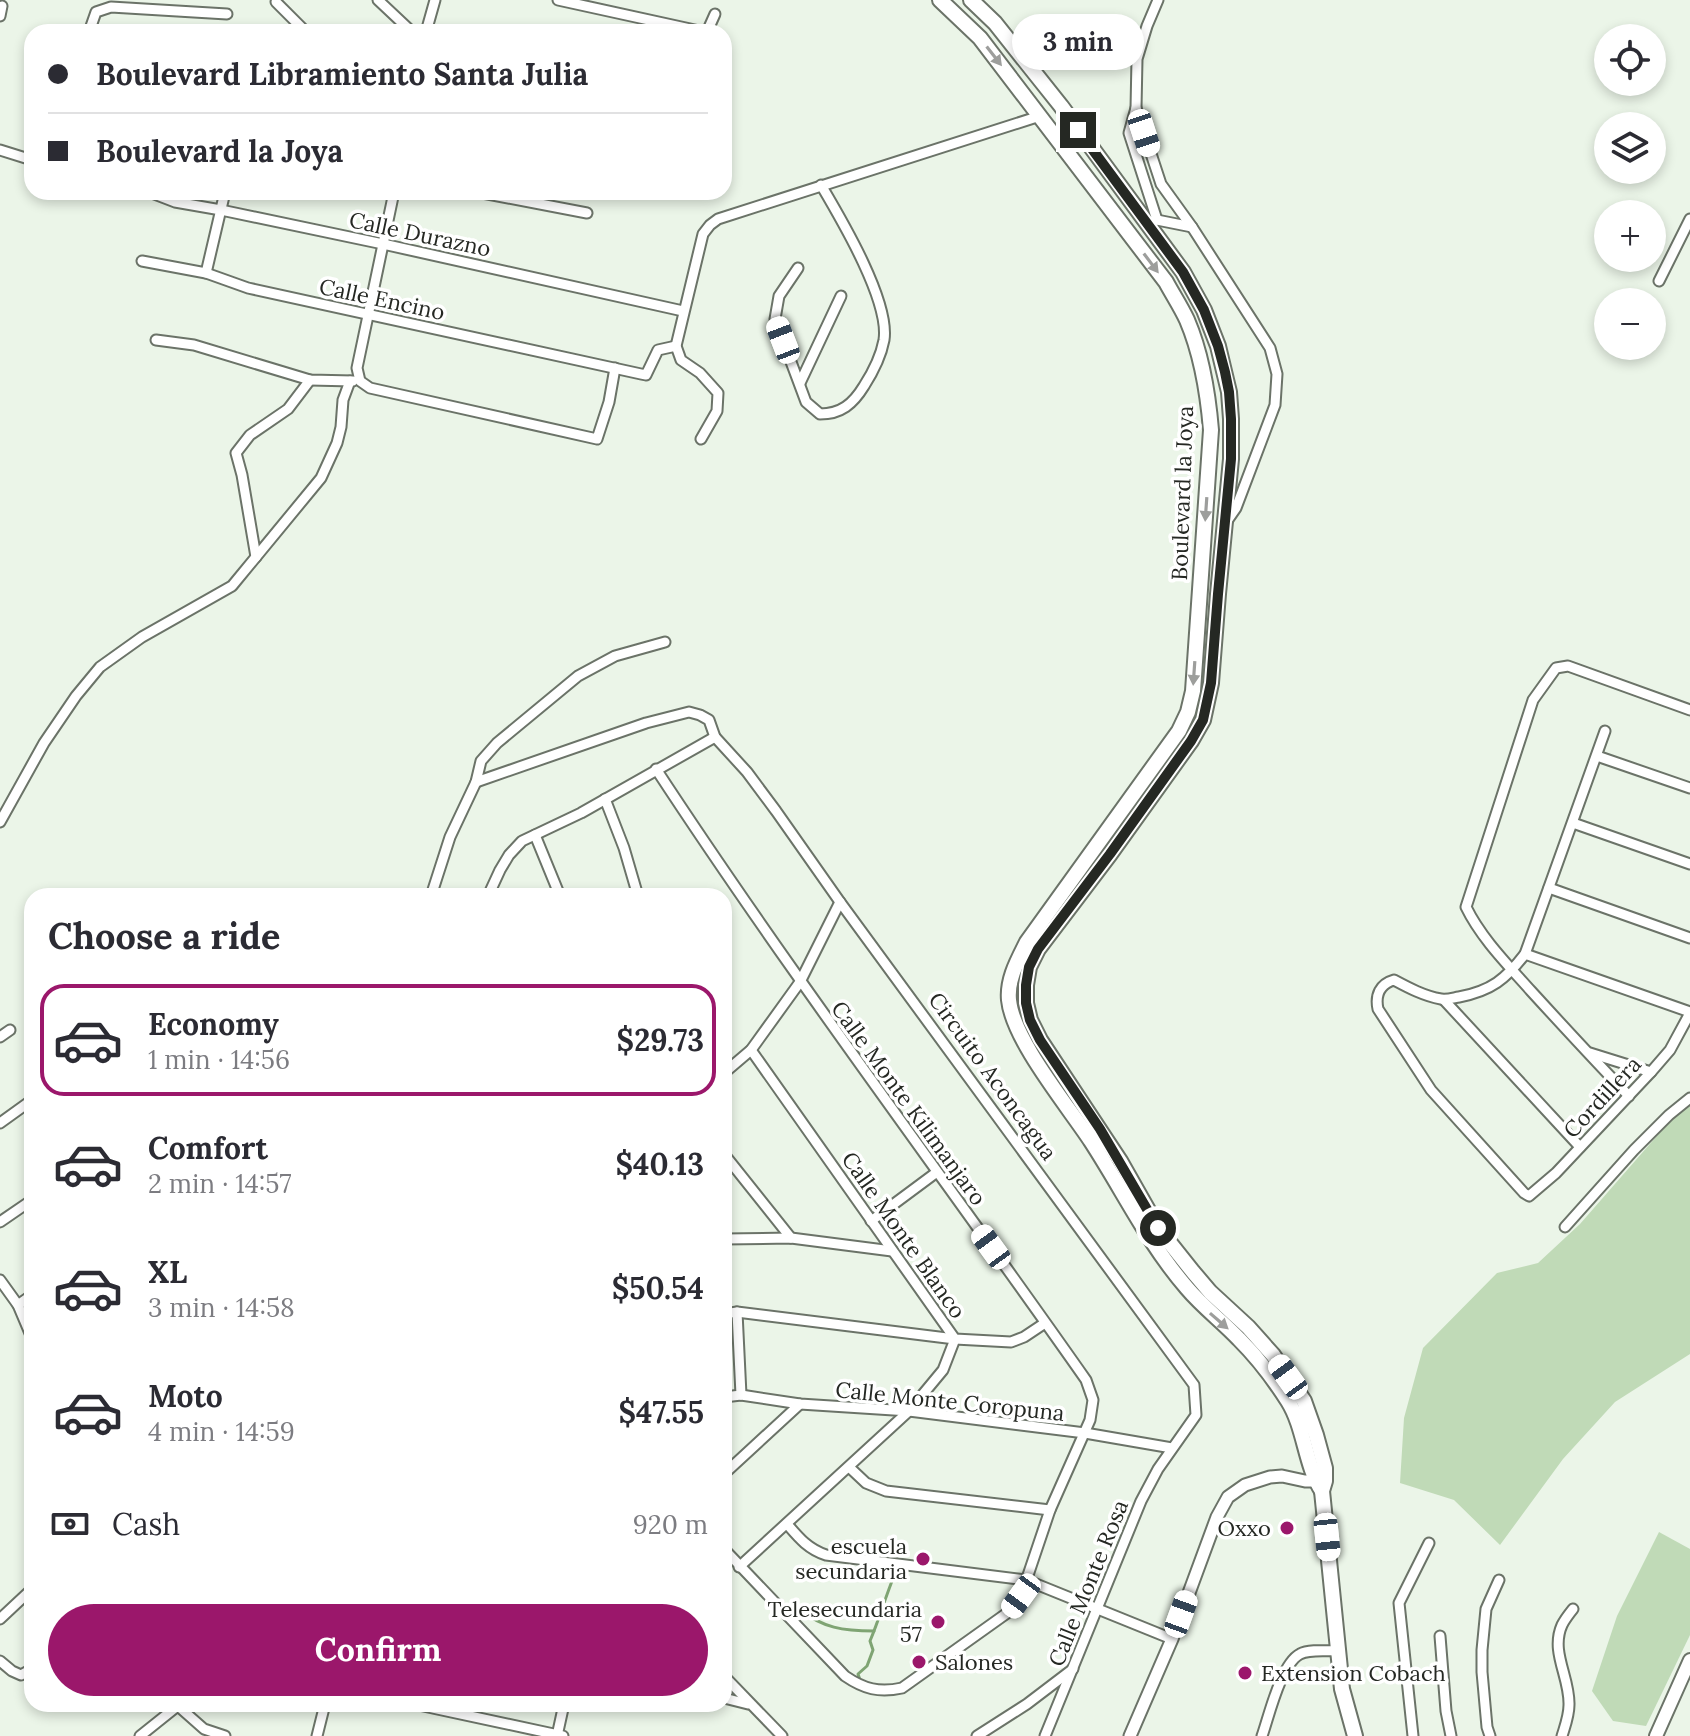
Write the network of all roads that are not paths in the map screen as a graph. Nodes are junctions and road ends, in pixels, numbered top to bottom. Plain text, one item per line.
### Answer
1 (378, 0) edge
2 (435, 0) edge
3 (558, 0) edge
4 (940, 0) edge
5 (971, 0) edge
6 (1158, 0) edge
7 (276, 2) dead end
8 (227, 14) dead end
9 (715, 14) dead end
10 (92, 24) edge
11 (298, 24) edge
12 (404, 24) edge
13 (428, 24) edge
14 (669, 24) edge
15 (710, 24) edge
16 (1136, 108) junction
17 (1040, 116) junction
18 (0, 150) edge
19 (24, 158) edge
20 (821, 185) junction
21 (170, 200) edge
22 (223, 200) edge
23 (392, 200) edge
24 (519, 200) edge
25 (221, 210) junction
26 (587, 213) dead end
27 (1690, 219) edge
28 (1151, 222) junction
29 (1192, 227) junction
30 (383, 244) junction
31 (142, 261) dead end
32 (798, 268) dead end
33 (206, 273) junction
34 (1659, 281) dead end
35 (841, 296) dead end
36 (683, 311) junction
37 (367, 315) junction
38 (156, 340) dead end
39 (676, 346) junction
40 (615, 368) junction
41 (310, 380) junction
42 (355, 381) junction
43 (800, 383) junction
44 (701, 439) dead end
45 (1226, 522) junction
46 (256, 557) junction
47 (665, 642) dead end
48 (1690, 710) edge
49 (1605, 731) dead end
50 (715, 737) junction
51 (1597, 756) junction
52 (656, 769) junction
53 (476, 782) junction
54 (1690, 788) edge
55 (605, 799) junction
56 (0, 822) edge
57 (1573, 823) junction
58 (535, 835) junction
59 (1690, 864) edge
60 (434, 888) edge
61 (492, 888) edge
62 (557, 888) edge
63 (636, 888) edge
64 (1549, 888) junction
65 (840, 902) junction
66 (1690, 938) edge
67 (1525, 954) junction
68 (1513, 970) junction
69 (800, 982) junction
70 (1444, 1000) junction
71 (1690, 1013) edge
72 (10, 1030) dead end
73 (0, 1037) edge
74 (751, 1050) junction
75 (1586, 1051) junction
76 (732, 1066) edge
77 (1651, 1072) junction
78 (1629, 1096) junction
79 (1690, 1098) edge
80 (24, 1106) edge
81 (0, 1123) edge
82 (1580, 1147) junction
83 (732, 1169) edge
84 (937, 1172) junction
85 (24, 1206) edge
86 (871, 1221) junction
87 (0, 1222) edge
88 (1565, 1227) dead end
89 (791, 1238) junction
90 (732, 1239) edge
91 (892, 1251) junction
92 (0, 1280) edge
93 (24, 1301) edge
94 (18, 1305) junction
95 (737, 1312) junction
96 (732, 1313) edge
97 (24, 1319) edge
98 (1045, 1323) junction
99 (955, 1339) junction
100 (741, 1395) junction
101 (732, 1396) edge
102 (800, 1404) junction
103 (909, 1411) junction
104 (1085, 1433) junction
105 (1172, 1448) junction
106 (732, 1467) edge
107 (849, 1467) junction
108 (1321, 1485) junction
109 (1050, 1510) junction
110 (787, 1524) junction
111 (1429, 1543) dead end
112 (732, 1559) edge
113 (739, 1567) junction
114 (1026, 1580) junction
115 (1499, 1580) dead end
116 (24, 1596) edge
117 (1096, 1608) junction
118 (1573, 1609) dead end
119 (0, 1619) edge
120 (1440, 1636) dead end
121 (1172, 1639) junction
122 (1338, 1651) junction
123 (1690, 1660) edge
124 (0, 1661) edge
125 (1073, 1669) junction
126 (24, 1673) edge
127 (732, 1685) edge
128 (732, 1700) edge
129 (750, 1704) junction
130 (170, 1712) edge
131 (186, 1712) edge
132 (323, 1712) edge
133 (450, 1712) edge
134 (563, 1712) edge
135 (140, 1736) edge
136 (225, 1736) edge
137 (317, 1736) edge
138 (559, 1736) edge
139 (782, 1736) edge
140 (977, 1736) edge
141 (1045, 1736) edge
142 (1130, 1736) edge
143 (1262, 1736) edge
144 (1355, 1736) edge
145 (1413, 1736) edge
146 (1451, 1736) edge
147 (1490, 1736) edge
148 (1562, 1736) edge
149 (1656, 1736) edge

1 - 12 street
2 - 13 street
3 - 14 street
4 -> 17 main road, Boulevard la Joya
5 - 28 main road, Boulevard la Joya
6 - 16 street
7 - 11 street
8 - 10 street
9 - 15 street
16 - 28 street
16 - 29 street
17 - 20 street
17 -> 108 main road, Boulevard la Joya
18 - 19 street
20 - 36 street
20 - 43 street
21 - 25 street, Calle Durazno
22 - 25 street
23 - 30 street
24 - 26 street
25 - 30 street, Calle Durazno
25 - 33 street
27 - 34 street
28 - 29 street
28 - 45 main road, Boulevard la Joya
29 - 45 street
30 - 36 street, Calle Durazno
30 - 37 street
31 - 33 street, Calle Encino
32 - 43 street
33 - 37 street, Calle Encino
35 - 43 street
36 - 39 street
37 - 40 street, Calle Encino
37 - 42 street
38 - 41 street
39 - 40 street, Calle Encino
39 - 44 street
40 - 42 street
41 - 42 street
41 - 46 street
42 - 46 street
45 - 108 main road, Boulevard la Joya
46 - 56 street
47 - 53 street
48 - 68 street
49 - 51 street
50 - 52 street
50 - 53 street, Circuito Aconcagua
50 - 65 street, Circuito Aconcagua
51 - 54 street
51 - 57 street
52 - 55 street
52 - 69 street, Calle Monte Kilimanjaro
53 - 60 street
55 - 58 street
55 - 63 street
57 - 59 street
57 - 64 street
58 - 61 street
58 - 62 street
64 - 66 street
64 - 67 street
65 - 69 street
65 - 105 street, Circuito Aconcagua
67 - 68 street
67 - 71 street
68 - 70 street
68 - 75 street
69 - 74 street
69 - 84 street, Calle Monte Kilimanjaro
70 - 82 street
70 - 82 street, Cordillera
71 - 77 street, Cordillera
72 - 73 street
74 - 76 street
74 - 86 street, Calle Monte Blanco
75 - 77 street
75 - 78 street
77 - 78 street, Cordillera
78 - 82 street, Cordillera
79 - 88 street
80 - 81 street
83 - 89 street
84 - 86 street
84 - 98 street, Calle Monte Kilimanjaro
85 - 87 street
86 - 91 street, Calle Monte Blanco
89 - 90 street
89 - 91 street
91 - 99 street, Calle Monte Blanco
92 - 94 street
93 - 94 street
94 - 97 street
95 - 96 street
95 - 99 street
95 - 100 street
98 - 99 street
98 - 104 street, Calle Monte Kilimanjaro
99 - 103 street, Calle Monte Blanco
100 - 101 street, Calle Monte Coropuna
100 - 102 street, Calle Monte Coropuna
102 - 103 street, Calle Monte Coropuna
102 - 106 street
103 - 104 street, Calle Monte Coropuna
103 - 107 street, Calle Monte Blanco
104 - 105 street, Calle Monte Coropuna
104 - 109 street, Calle Monte Kilimanjaro
105 - 117 street, Calle Monte Rosa
107 - 109 street
107 - 110 street, Calle Monte Blanco
108 - 121 street
108 - 122 main road
109 - 114 street, Calle Monte Kilimanjaro
110 - 113 street, Calle Monte Blanco
110 - 114 street
111 - 145 street
112 - 113 street, Calle Monte Kilimanjaro
113 - 114 street, Calle Monte Kilimanjaro
114 - 117 street
115 - 147 street
116 - 119 street
117 - 121 street
117 - 125 street, Calle Monte Rosa
118 - 148 street
120 - 146 street
121 - 142 street
122 - 143 street
122 - 144 main road
123 - 149 main road
124 - 126 street
125 - 140 street
125 - 141 street, Calle Monte Rosa
127 - 129 street
128 - 129 street
129 - 139 street
130 - 135 street
131 - 136 street
132 - 137 street
133 - 138 street
134 - 138 street

